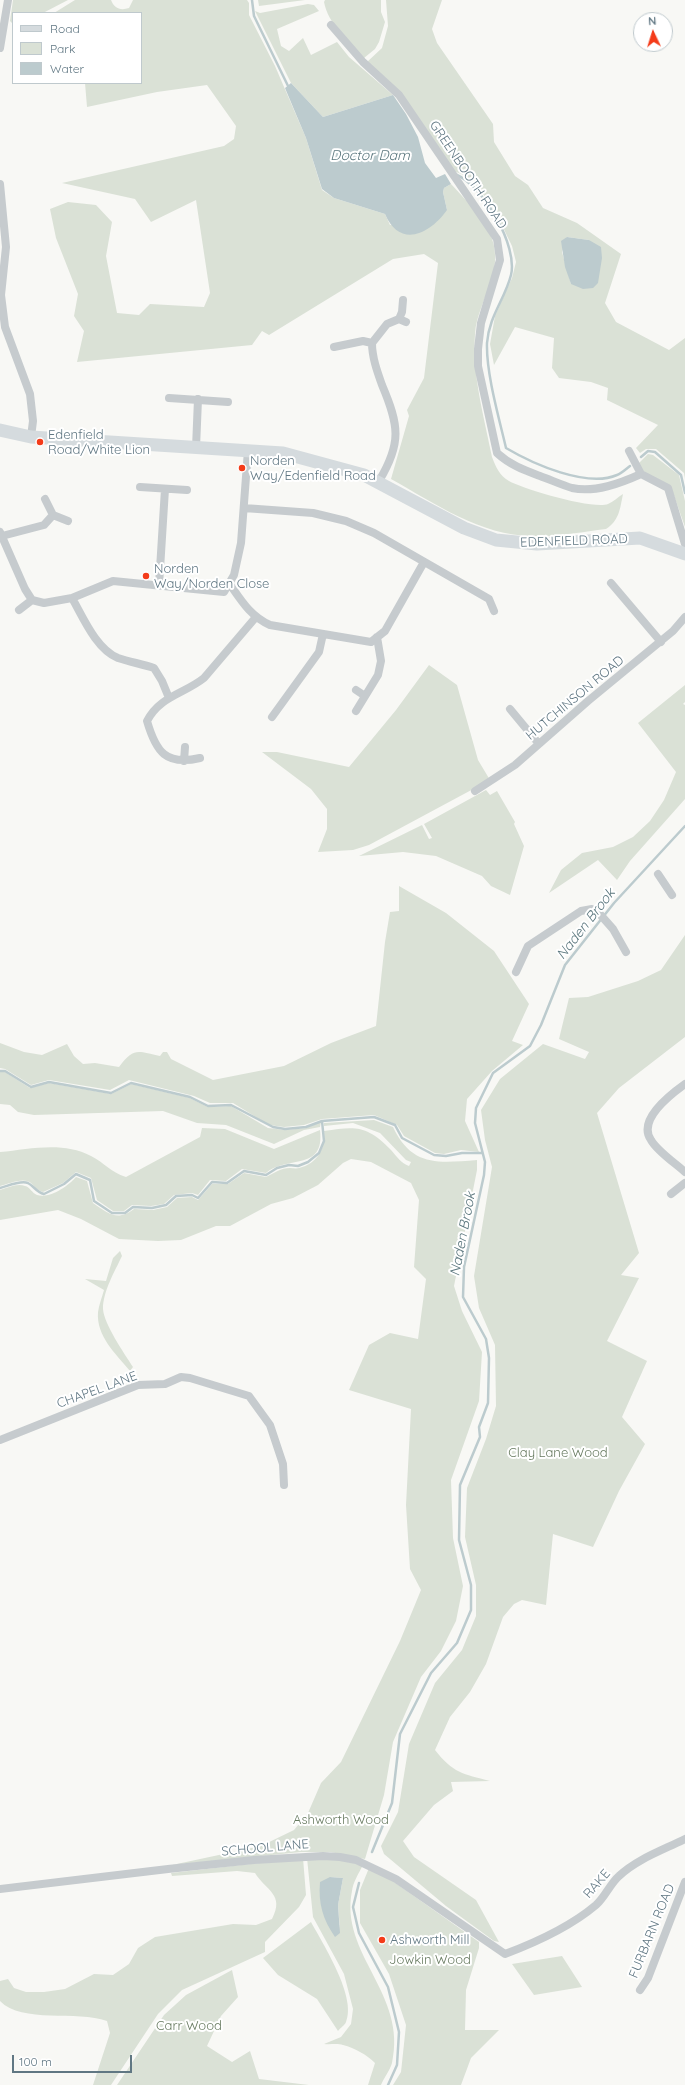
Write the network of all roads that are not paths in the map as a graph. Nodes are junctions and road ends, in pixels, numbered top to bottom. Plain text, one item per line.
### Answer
1 (8, 0) edge
2 (331, 25) dead end
3 (0, 48) edge
4 (0, 184) edge
5 (403, 300) dead end
6 (372, 343) junction
7 (334, 348) dead end
8 (169, 398) dead end
9 (198, 400) junction
10 (228, 402) dead end
11 (0, 430) edge
12 (31, 437) junction
13 (196, 448) junction
14 (248, 450) junction
15 (629, 451) dead end
16 (641, 474) junction
17 (379, 482) junction
18 (140, 487) dead end
19 (165, 489) junction
20 (186, 490) dead end
21 (45, 499) dead end
22 (244, 508) junction
23 (53, 515) junction
24 (68, 521) dead end
25 (1, 534) edge
26 (684, 550) edge
27 (424, 562) junction
28 (229, 583) junction
29 (611, 583) dead end
30 (159, 585) junction
31 (72, 598) junction
32 (32, 600) junction
33 (19, 610) dead end
34 (494, 611) dead end
35 (256, 617) junction
36 (685, 617) edge
37 (322, 634) junction
38 (377, 637) junction
39 (661, 642) junction
40 (356, 690) dead end
41 (365, 696) junction
42 (169, 698) junction
43 (510, 709) dead end
44 (274, 711) dead end
45 (356, 711) dead end
46 (539, 744) junction
47 (185, 747) dead end
48 (200, 758) dead end
49 (184, 761) junction
50 (475, 791) dead end
51 (658, 874) dead end
52 (672, 895) dead end
53 (626, 952) dead end
54 (516, 972) dead end
55 (685, 1084) edge
56 (685, 1172) edge
57 (685, 1183) edge
58 (671, 1194) dead end
59 (0, 1440) edge
60 (284, 1485) dead end
61 (685, 1838) edge
62 (685, 1882) edge
63 (0, 1890) edge
64 (505, 1954) joint
65 (640, 1990) dead end

1 - 3 street
2 - 16 street, GREENBOOTH ROAD
4 - 12 street
5 - 6 street
6 - 7 street
6 - 17 street
8 - 9 street
9 - 10 street
9 - 13 street
11 - 12 main road, EDENFIELD ROAD
12 - 13 main road, EDENFIELD ROAD
13 - 14 main road, EDENFIELD ROAD
14 - 17 main road, EDENFIELD ROAD
14 - 22 street
15 - 16 street
16 - 26 street
17 - 26 main road, EDENFIELD ROAD
18 - 19 street
19 - 20 street
19 - 30 street
21 - 23 street
22 - 27 street
22 - 28 street
23 - 24 street
23 - 25 street
25 - 32 street
27 - 34 street
27 - 38 street
28 - 30 street
28 - 35 street
29 - 39 street
30 - 31 street
31 - 32 street
31 - 42 street
32 - 33 street
35 - 37 street
35 - 42 street
36 - 39 street, HUTCHINSON ROAD
37 - 38 street
37 - 44 street
38 - 41 street
39 - 46 street, HUTCHINSON ROAD
40 - 41 street
41 - 45 street
42 - 49 street
43 - 46 street
46 - 50 street, HUTCHINSON ROAD
47 - 49 street
48 - 49 street
51 - 52 street
53 - 54 street
55 - 56 street
57 - 58 street
59 - 60 street, CHAPEL LANE
61 - 64 street, RAKE
62 - 65 street, FURBARN ROAD
63 - 64 street, SCHOOL LANE

